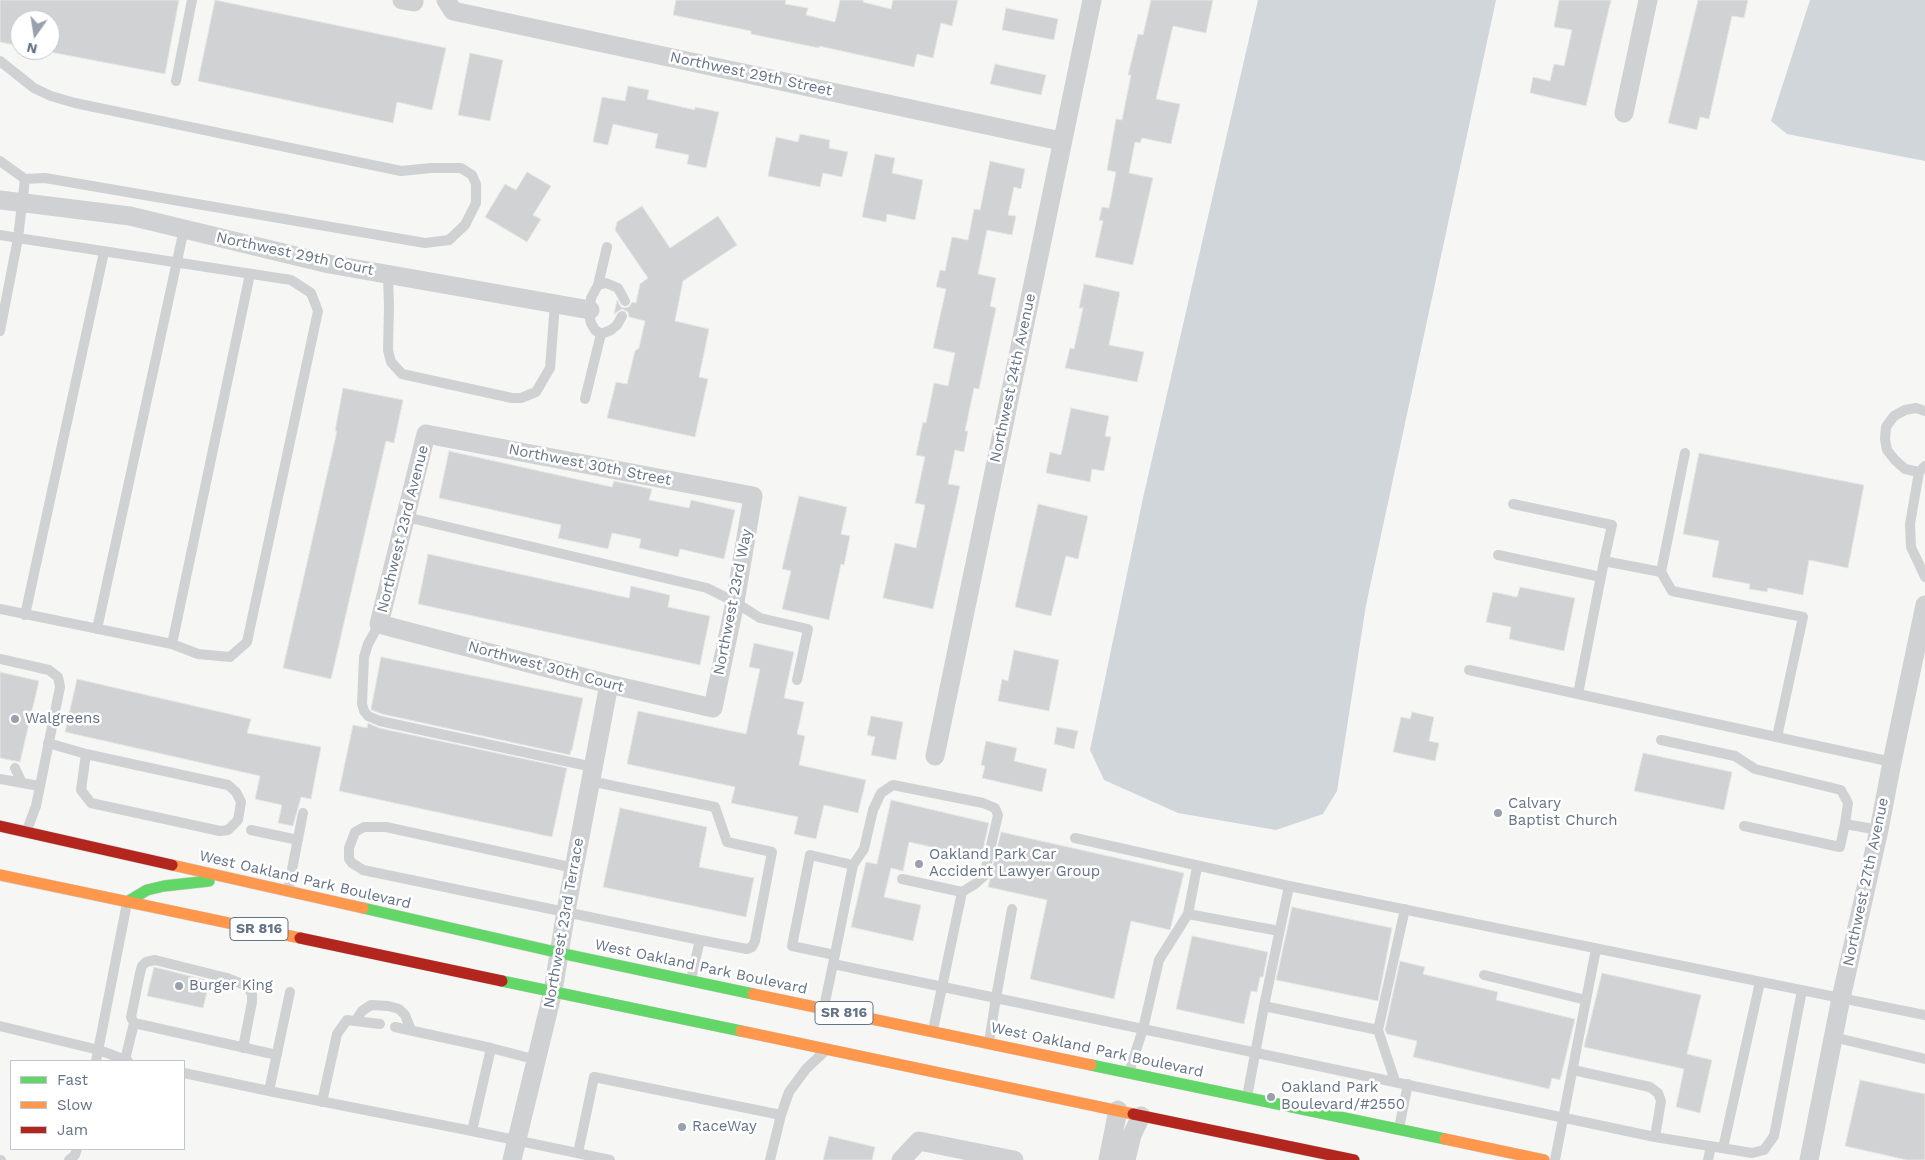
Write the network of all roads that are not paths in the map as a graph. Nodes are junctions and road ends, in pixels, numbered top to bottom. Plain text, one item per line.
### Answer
1 (192, 0) edge
2 (446, 0) edge
3 (1092, 0) edge
4 (1648, 0) edge
5 (0, 61) edge
6 (176, 81) dead end
7 (1624, 113) dead end
8 (1061, 141) junction
9 (0, 161) edge
10 (25, 179) junction
11 (0, 200) edge
12 (23, 203) junction
13 (184, 229) junction
14 (0, 235) edge
15 (18, 238) junction
16 (607, 247) dead end
17 (104, 252) junction
18 (178, 263) junction
19 (250, 274) junction
20 (388, 274) junction
21 (598, 285) junction
22 (626, 301) dead end
23 (555, 304) junction
24 (590, 310) junction
25 (622, 316) dead end
26 (0, 331) edge
27 (601, 334) junction
28 (585, 399) dead end
29 (1925, 411) edge
30 (426, 434) joint
31 (1685, 453) dead end
32 (1922, 469) edge
33 (753, 496) joint
34 (1513, 504) dead end
35 (406, 517) junction
36 (1498, 555) dead end
37 (1604, 561) junction
38 (1660, 572) junction
39 (1601, 577) junction
40 (1925, 577) edge
41 (735, 602) junction
42 (1925, 605) edge
43 (0, 610) edge
44 (25, 614) junction
45 (379, 624) junction
46 (97, 629) junction
47 (172, 644) junction
48 (0, 660) edge
49 (1469, 670) dead end
50 (797, 680) dead end
51 (609, 684) junction
52 (1578, 694) junction
53 (713, 708) joint
54 (1778, 737) junction
55 (1661, 740) dead end
56 (48, 743) junction
57 (86, 754) junction
58 (935, 756) dead end
59 (1892, 762) junction
60 (15, 768) dead end
61 (592, 774) junction
62 (0, 779) edge
63 (22, 784) junction
64 (39, 786) junction
65 (303, 813) dead end
66 (1844, 824) junction
67 (0, 826) edge
68 (1744, 826) dead end
69 (251, 830) dead end
70 (1879, 830) junction
71 (26, 832) junction
72 (1075, 838) dead end
73 (298, 840) junction
74 (853, 865) junction
75 (1197, 866) junction
76 (574, 868) junction
77 (0, 875) edge
78 (230, 879) junction
79 (902, 879) dead end
80 (1289, 886) junction
81 (288, 890) junction
82 (962, 892) junction
83 (127, 902) junction
84 (1012, 909) dead end
85 (1405, 909) junction
86 (566, 911) junction
87 (1188, 914) junction
88 (1279, 932) junction
89 (700, 940) junction
90 (1596, 948) junction
91 (560, 953) junction
92 (834, 959) junction
93 (1484, 976) dead end
94 (691, 979) junction
95 (1760, 982) junction
96 (941, 986) junction
97 (1802, 990) junction
98 (553, 991) junction
99 (290, 992) dead end
100 (996, 998) junction
101 (1841, 998) junction
102 (1586, 1000) junction
103 (1264, 1006) junction
104 (824, 1009) junction
105 (1925, 1015) edge
106 (356, 1020) junction
107 (134, 1023) junction
108 (380, 1024) dead end
109 (0, 1026) edge
110 (395, 1027) dead end
111 (1143, 1029) junction
112 (411, 1030) junction
113 (1378, 1030) junction
114 (932, 1031) junction
115 (1833, 1037) junction
116 (989, 1043) junction
117 (243, 1048) junction
118 (491, 1048) junction
119 (99, 1050) junction
120 (827, 1050) junction
121 (1255, 1053) junction
122 (277, 1055) junction
123 (1925, 1059) edge
124 (96, 1060) edge
125 (124, 1060) edge
126 (127, 1060) edge
127 (537, 1060) junction
128 (1573, 1070) junction
129 (185, 1073) edge
130 (1127, 1076) junction
131 (1395, 1082) junction
132 (1178, 1083) junction
133 (1408, 1084) junction
134 (1144, 1086) dead end
135 (269, 1091) junction
136 (1247, 1097) junction
137 (1118, 1101) junction
138 (322, 1102) junction
139 (1078, 1102) junction
140 (781, 1115) junction
141 (1141, 1116) junction
142 (1563, 1116) junction
143 (1399, 1128) junction
144 (472, 1130) junction
145 (1655, 1137) junction
146 (517, 1140) junction
147 (1711, 1146) junction
148 (1723, 1148) junction
149 (77, 1150) edge
150 (578, 1153) junction
151 (69, 1160) edge
152 (512, 1160) edge
153 (610, 1160) edge
154 (770, 1160) edge
155 (901, 1160) edge
156 (1014, 1160) edge
157 (1108, 1160) edge
158 (1126, 1160) edge
159 (1354, 1160) edge
160 (1544, 1160) edge
161 (1555, 1160) edge
162 (1708, 1160) edge
163 (1809, 1160) edge

1 - 6 lane
2 - 8 street, Northwest 29th Street
3 - 8 street, Northwest 24th Avenue
4 - 7 street
5 - 10 lane
8 - 58 street, Northwest 24th Avenue
9 - 10 lane
10 - 12 lane
11 - 12 street, Northwest 29th Court
12 - 13 street, Northwest 29th Court
12 - 15 lane
13 - 18 lane
13 - 20 street, Northwest 29th Court
14 - 15 lane
15 - 17 lane
15 - 26 lane
16 - 21 lane
17 - 18 lane
17 - 44 lane
18 - 19 lane
18 - 46 lane
19 - 47 lane
19 - 47 lane
20 - 23 street, Northwest 29th Court
20 - 23 lane
21 - 22 lane
21 - 24 lane
23 - 24 street, Northwest 29th Court
24 - 27 lane
25 - 27 lane
27 - 28 lane
29 - 32 lane
30 - 33 street, Northwest 30th Street
30 - 35 street, Northwest 23rd Avenue
31 - 38 lane
32 - 40 lane
33 - 41 street, Northwest 23rd Way
34 - 37 lane
35 - 41 lane
35 - 45 street, Northwest 23rd Avenue
36 - 39 lane
37 - 38 lane
37 - 39 lane
38 - 54 lane
39 - 52 lane
41 - 50 lane
41 - 53 street, Northwest 23rd Way
42 - 59 street, Northwest 27th Avenue
43 - 44 lane
44 - 46 lane
45 - 51 street, Northwest 30th Court
45 - 61 lane
46 - 47 lane
48 - 56 lane
49 - 52 lane
51 - 53 street, Northwest 30th Court
51 - 61 street, Northwest 23rd Terrace
52 - 54 lane
54 - 59 lane
55 - 66 lane
56 - 57 lane
56 - 64 lane
57 - 57 lane
59 - 70 street, Northwest 27th Avenue
60 - 63 lane
61 - 76 street, Northwest 23rd Terrace
61 - 89 lane
62 - 63 lane
63 - 64 lane
64 - 71 lane
65 - 73 lane
66 - 68 lane
66 - 70 lane
67 - 71 main road, West Oakland Park Boulevard / SR 816
69 - 73 lane
70 - 101 street, Northwest 27th Avenue
71 - 78 main road, West Oakland Park Boulevard / SR 816
72 - 75 lane
73 - 81 lane
74 - 82 lane
74 - 92 lane
74 - 92 lane
75 - 80 lane
75 - 87 lane
76 - 86 street, Northwest 23rd Terrace
76 - 86 lane
77 - 83 main road, SR 816
78 - 81 main road, West Oakland Park Boulevard / SR 816
78 - 83 main road
79 - 82 lane
80 - 85 lane
80 - 88 lane
81 - 91 main road, West Oakland Park Boulevard / SR 816
82 - 96 lane
83 - 98 main road, SR 816
83 - 119 lane
84 - 100 lane
85 - 90 lane
85 - 113 lane
86 - 89 lane
86 - 91 street, Northwest 23rd Terrace
87 - 88 lane
87 - 111 lane
88 - 103 lane
89 - 94 lane
90 - 95 lane
90 - 102 lane
91 - 94 main road, West Oakland Park Boulevard / SR 816
91 - 98 street, Northwest 23rd Terrace
92 - 96 lane
92 - 104 lane
93 - 102 lane
94 - 104 main road, West Oakland Park Boulevard / SR 816
95 - 97 lane
95 - 148 lane
96 - 100 lane
96 - 114 lane
97 - 101 lane
97 - 148 lane
98 - 120 main road, SR 816
98 - 127 street, Northwest 23rd Terrace
99 - 122 lane
100 - 111 lane
100 - 116 lane
101 - 105 lane
101 - 115 street, Northwest 27th Avenue
102 - 128 lane
103 - 113 lane
103 - 121 lane
104 - 114 main road, West Oakland Park Boulevard / SR 816
106 - 108 lane
106 - 112 lane
106 - 138 lane
107 - 117 lane
107 - 117 lane
107 - 126 lane
109 - 119 lane
110 - 112 lane
111 - 121 lane
111 - 130 lane
112 - 118 lane
113 - 131 lane
114 - 116 main road, West Oakland Park Boulevard / SR 816
115 - 123 lane
115 - 163 street, Northwest 27th Avenue
116 - 130 main road, West Oakland Park Boulevard / SR 816
117 - 122 lane
118 - 127 lane
118 - 144 lane
119 - 124 lane
119 - 125 lane
120 - 139 main road, SR 816
120 - 140 lane
121 - 131 lane
121 - 136 lane
122 - 135 lane
127 - 146 street, Northwest 23rd Terrace
128 - 142 lane
128 - 145 lane
129 - 135 lane
130 - 132 main road, West Oakland Park Boulevard / SR 816
131 - 133 lane
132 - 134 main road
132 - 136 main road, West Oakland Park Boulevard / SR 816
133 - 142 lane
133 - 143 lane
135 - 138 lane
136 - 143 main road, West Oakland Park Boulevard / SR 816
137 - 139 main road, SR 816
137 - 139 main road
137 - 141 main road, SR 816
137 - 157 street
138 - 144 lane
140 - 150 lane
140 - 154 lane
141 - 158 street
141 - 159 main road, SR 816
142 - 145 lane
142 - 161 lane
143 - 160 main road, West Oakland Park Boulevard / SR 816
144 - 146 lane
145 - 147 lane
146 - 150 lane
146 - 152 street, Northwest 23rd Terrace
147 - 148 lane
147 - 162 lane
149 - 151 lane
150 - 153 lane
155 - 156 street

